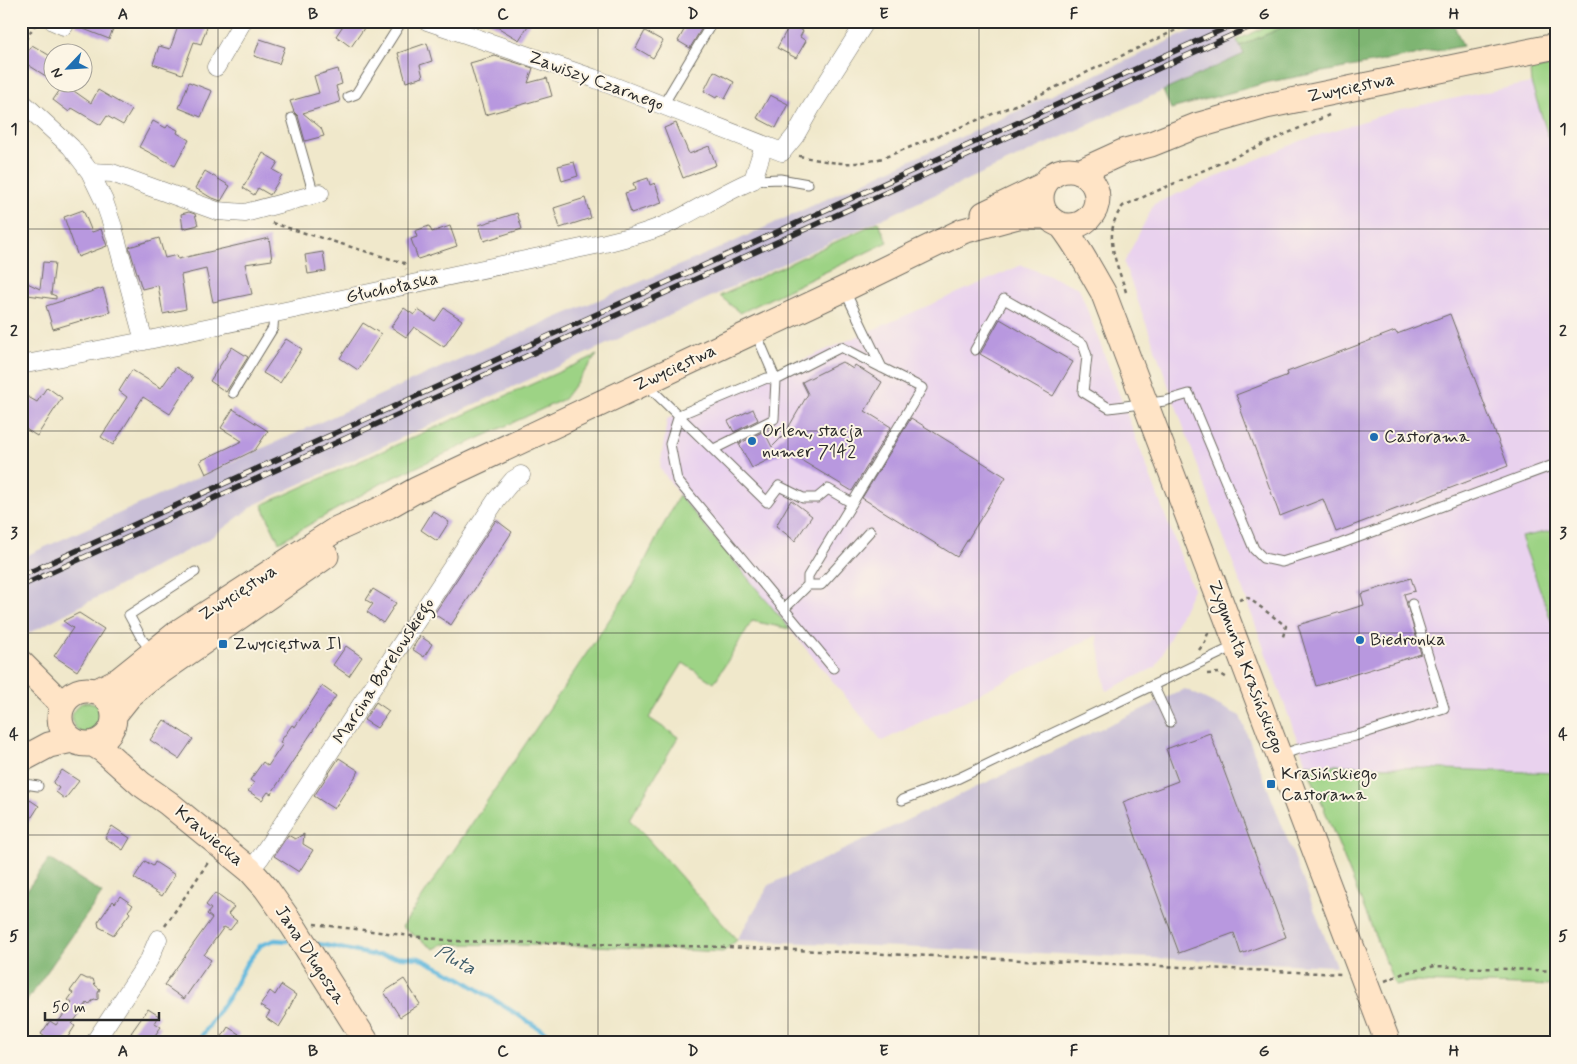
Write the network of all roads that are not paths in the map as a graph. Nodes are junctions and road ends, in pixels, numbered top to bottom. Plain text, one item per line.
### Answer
1 (53, 21) edge
2 (67, 21) edge
3 (243, 21) edge
4 (402, 21) edge
5 (427, 21) edge
6 (866, 21) edge
7 (714, 22) edge
8 (1556, 46) edge
9 (216, 67) dead end
10 (348, 97) dead end
11 (21, 101) edge
12 (663, 105) junction
13 (292, 118) dead end
14 (1151, 144) junction
15 (764, 145) junction
16 (90, 172) junction
17 (1079, 172) junction
18 (753, 180) junction
19 (808, 184) dead end
20 (1044, 185) junction
21 (1097, 193) junction
22 (317, 194) joint
23 (1089, 219) junction
24 (1054, 221) junction
25 (964, 232) junction
26 (844, 289) junction
27 (1104, 292) junction
28 (274, 313) junction
29 (755, 331) junction
30 (144, 341) junction
31 (975, 350) dead end
32 (21, 365) edge
33 (882, 368) junction
34 (776, 380) junction
35 (644, 382) junction
36 (233, 393) dead end
37 (1146, 404) junction
38 (679, 415) junction
39 (714, 450) junction
40 (1556, 464) edge
41 (521, 475) dead end
42 (852, 503) junction
43 (388, 506) junction
44 (870, 531) dead end
45 (195, 572) dead end
46 (808, 585) junction
47 (1412, 604) dead end
48 (784, 609) junction
49 (1237, 645) junction
50 (152, 652) junction
51 (21, 663) edge
52 (833, 668) dead end
53 (1152, 685) junction
54 (95, 692) junction
55 (62, 709) junction
56 (114, 718) junction
57 (1170, 722) dead end
58 (83, 742) junction
59 (21, 744) edge
60 (1279, 756) junction
61 (21, 760) edge
62 (21, 786) edge
63 (38, 786) dead end
64 (902, 800) dead end
65 (168, 803) junction
66 (250, 870) junction
67 (158, 940) road end
68 (94, 1043) edge
69 (367, 1043) edge
70 (1388, 1043) edge

1 - 2 street
3 - 9 street
4 - 10 lane
5 - 12 street, Zawiszy Czarnego
6 - 15 street, Zawiszy Czarnego
7 - 12 lane
8 - 14 main road, Zwycięstwa
11 - 16 street
12 - 15 street, Zawiszy Czarnego
13 - 22 lane
14 - 17 main road, Zwycięstwa
14 - 21 main road, Zwycięstwa
15 - 18 street
16 - 22 street
16 - 30 street
17 - 20 main road
17 - 21 main road
18 - 19 lane
18 - 28 street, Głuchołaska
20 - 24 main road
20 - 25 main road, Zwycięstwa
21 - 23 main road
23 - 24 main road
23 - 27 main road, Zygmunta Krasińskiego
24 - 25 main road, Zwycięstwa
24 - 27 main road, Zygmunta Krasińskiego
25 - 26 main road, Zwycięstwa
26 - 29 main road, Zwycięstwa
26 - 33 lane
27 - 37 main road, Zygmunta Krasińskiego
28 - 30 street, Głuchołaska
28 - 36 lane
29 - 34 lane
29 - 35 main road, Zwycięstwa
30 - 32 street, Głuchołaska
31 - 37 lane
33 - 34 lane
33 - 42 lane
34 - 38 lane
34 - 39 lane
35 - 38 lane
35 - 43 main road, Zwycięstwa
37 - 40 lane
37 - 49 main road, Zygmunta Krasińskiego
38 - 39 lane
38 - 48 lane
39 - 42 lane
41 - 66 street, Marcina Borelowskiego
42 - 46 lane
43 - 50 main road, Zwycięstwa
43 - 56 main road, Zwycięstwa
44 - 46 lane
45 - 50 lane
46 - 48 lane
47 - 60 lane
48 - 52 lane
49 - 53 lane
49 - 60 main road, Zygmunta Krasińskiego
50 - 54 main road, Zwycięstwa
51 - 55 main road
53 - 57 lane
53 - 64 lane
54 - 55 main road
54 - 56 main road
55 - 58 main road
55 - 59 main road
56 - 58 main road
56 - 65 main road, Krawiecka
58 - 61 main road
58 - 65 main road, Krawiecka
60 - 70 main road, Zygmunta Krasińskiego
62 - 63 lane
65 - 66 main road, Krawiecka
66 - 69 main road, Jana Długosza
67 - 68 street

